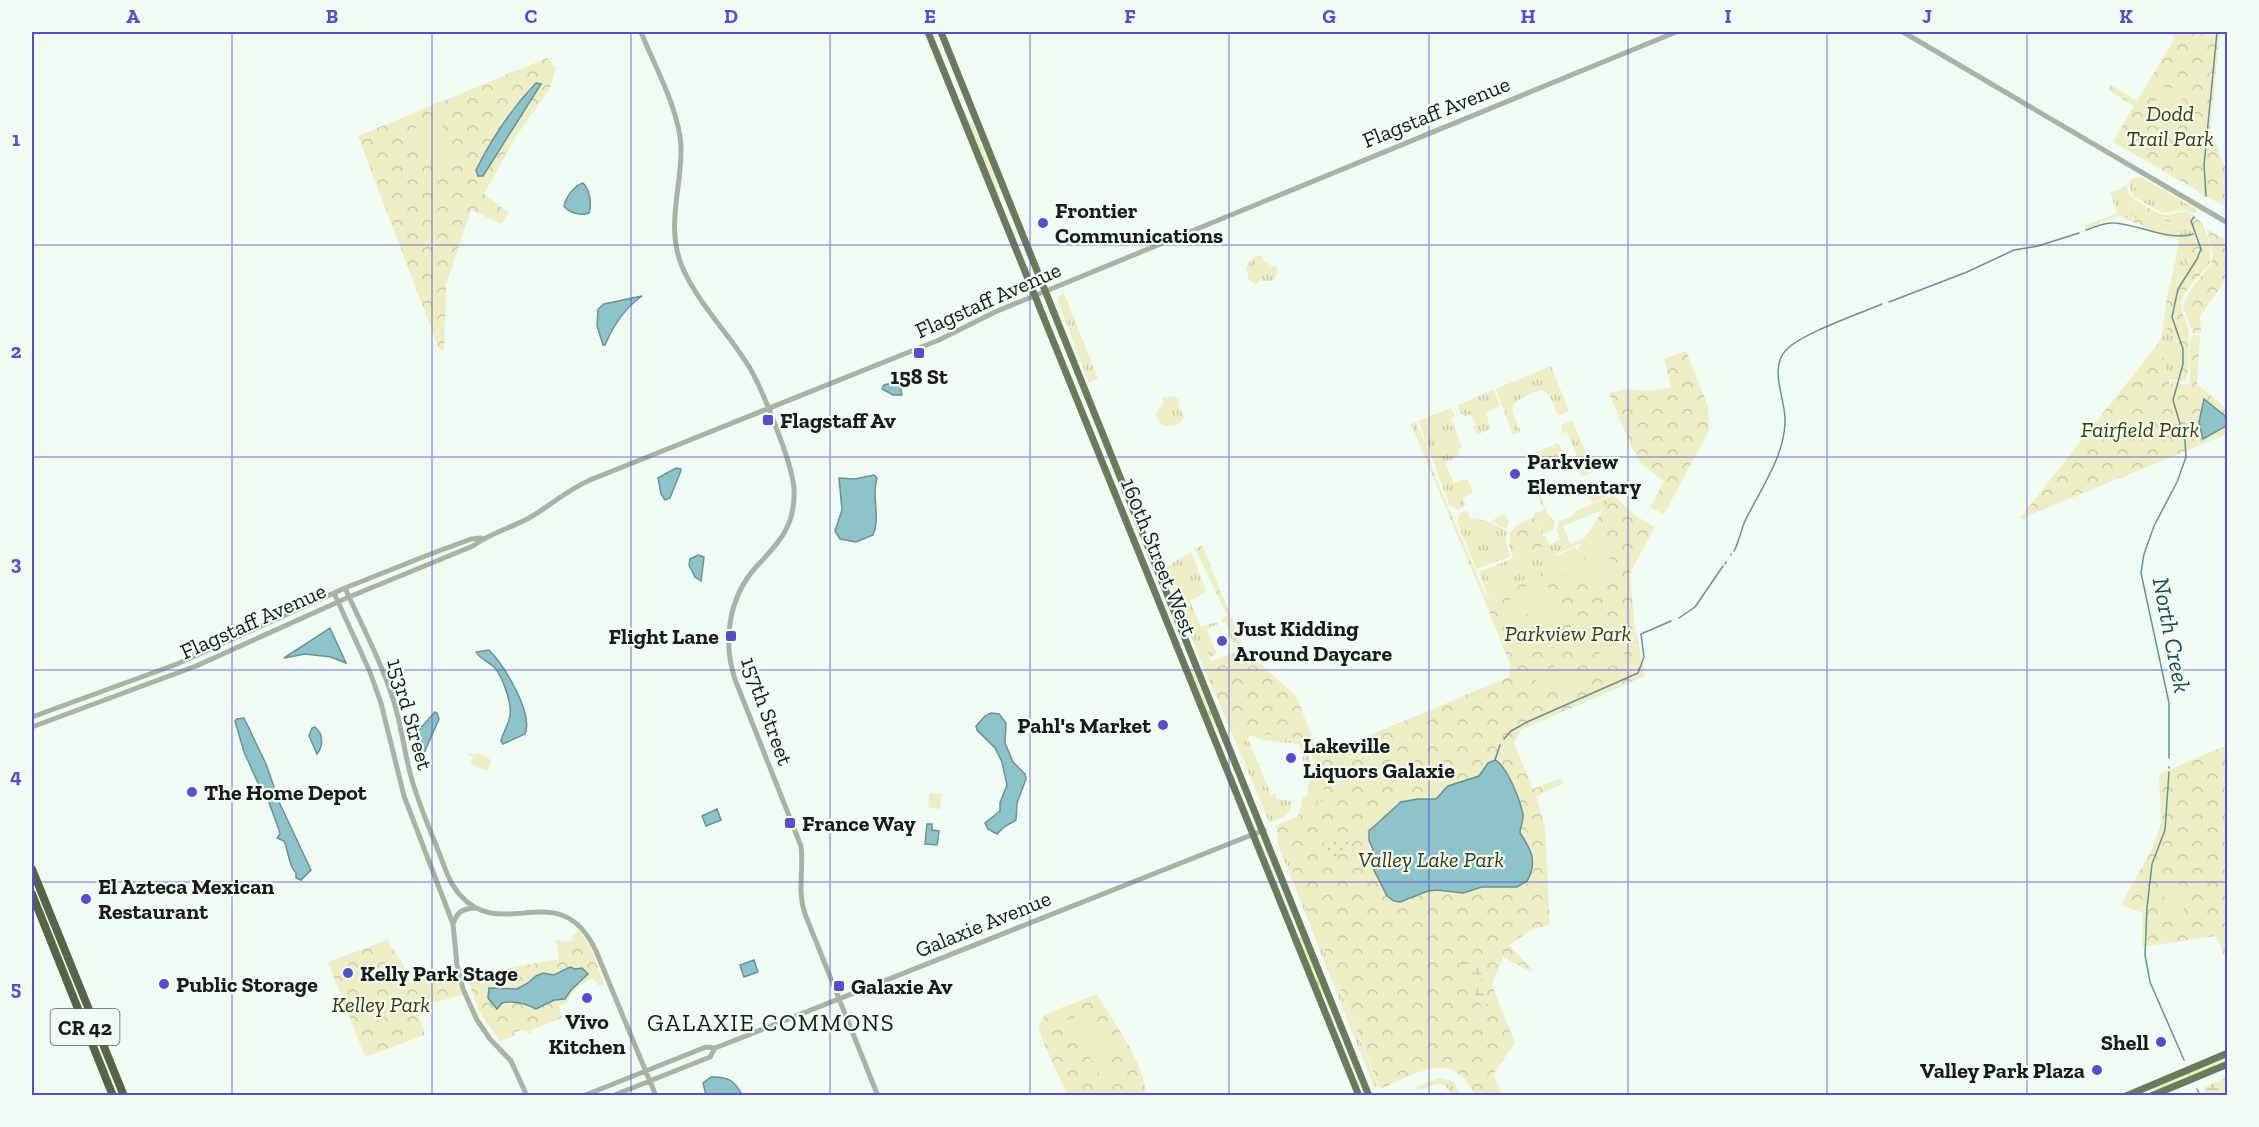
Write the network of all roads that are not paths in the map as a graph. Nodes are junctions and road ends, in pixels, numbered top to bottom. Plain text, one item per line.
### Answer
1 (641, 32) edge
2 (928, 32) edge
3 (941, 32) edge
4 (1676, 32) edge
5 (1896, 32) edge
6 (1903, 32) edge
7 (1909, 37) junction
8 (2228, 223) edge
9 (1044, 292) junction
10 (1034, 296) junction
11 (768, 409) junction
12 (484, 538) junction
13 (345, 588) junction
14 (334, 593) junction
15 (349, 597) junction
16 (338, 602) junction
17 (32, 717) edge
18 (32, 727) edge
19 (1264, 830) junction
20 (1254, 834) junction
21 (32, 869) edge
22 (32, 894) edge
23 (475, 908) junction
24 (453, 924) junction
25 (839, 999) junction
26 (715, 1048) junction
27 (2228, 1053) edge
28 (2228, 1064) edge
29 (645, 1071) junction
30 (650, 1080) junction
31 (2148, 1086) junction
32 (113, 1095) edge
33 (124, 1095) edge
34 (527, 1095) edge
35 (583, 1095) edge
36 (612, 1095) edge
37 (656, 1095) edge
38 (878, 1095) edge
39 (1359, 1095) edge
40 (1370, 1095) edge
41 (2126, 1095) edge
42 (2140, 1095) edge
43 (2151, 1095) edge

1 - 11 street, 157th Street
2 - 10 main road, 160th Street West
3 - 9 main road, 160th Street West
4 - 9 street, Flagstaff Avenue
5 - 7 street
6 - 7 street
7 - 8 street
9 - 10 street, Flagstaff Avenue
9 - 19 main road, 160th Street West
10 - 11 street, Flagstaff Avenue
10 - 20 main road, 160th Street West
11 - 12 street, Flagstaff Avenue
11 - 25 street, 157th Street
12 - 13 street, Flagstaff Avenue
12 - 15 street, Flagstaff Avenue
13 - 14 street, Flagstaff Avenue
13 - 15 street, 153rd Street
14 - 16 street, 153rd Street
14 - 17 street, Flagstaff Avenue
15 - 16 street, Flagstaff Avenue
15 - 23 street, 153rd Street
16 - 18 street, Flagstaff Avenue
16 - 24 street, 153rd Street
19 - 20 street, Galaxie Avenue
19 - 40 main road, 160th Street West
20 - 25 street, Galaxie Avenue
20 - 39 main road, 160th Street West
21 - 33 highway, CR 42
22 - 32 highway, CR 42
23 - 24 street
23 - 29 street
24 - 34 street, 153rd Street
25 - 26 street, Galaxie Avenue
25 - 38 street, 157th Street
26 - 29 street, Galaxie Avenue
26 - 30 street, Galaxie Avenue
27 - 31 main road
28 - 43 main road
29 - 30 street
29 - 35 street, Galaxie Avenue
30 - 36 street, Galaxie Avenue
30 - 37 street
31 - 41 main road
31 - 42 main road

